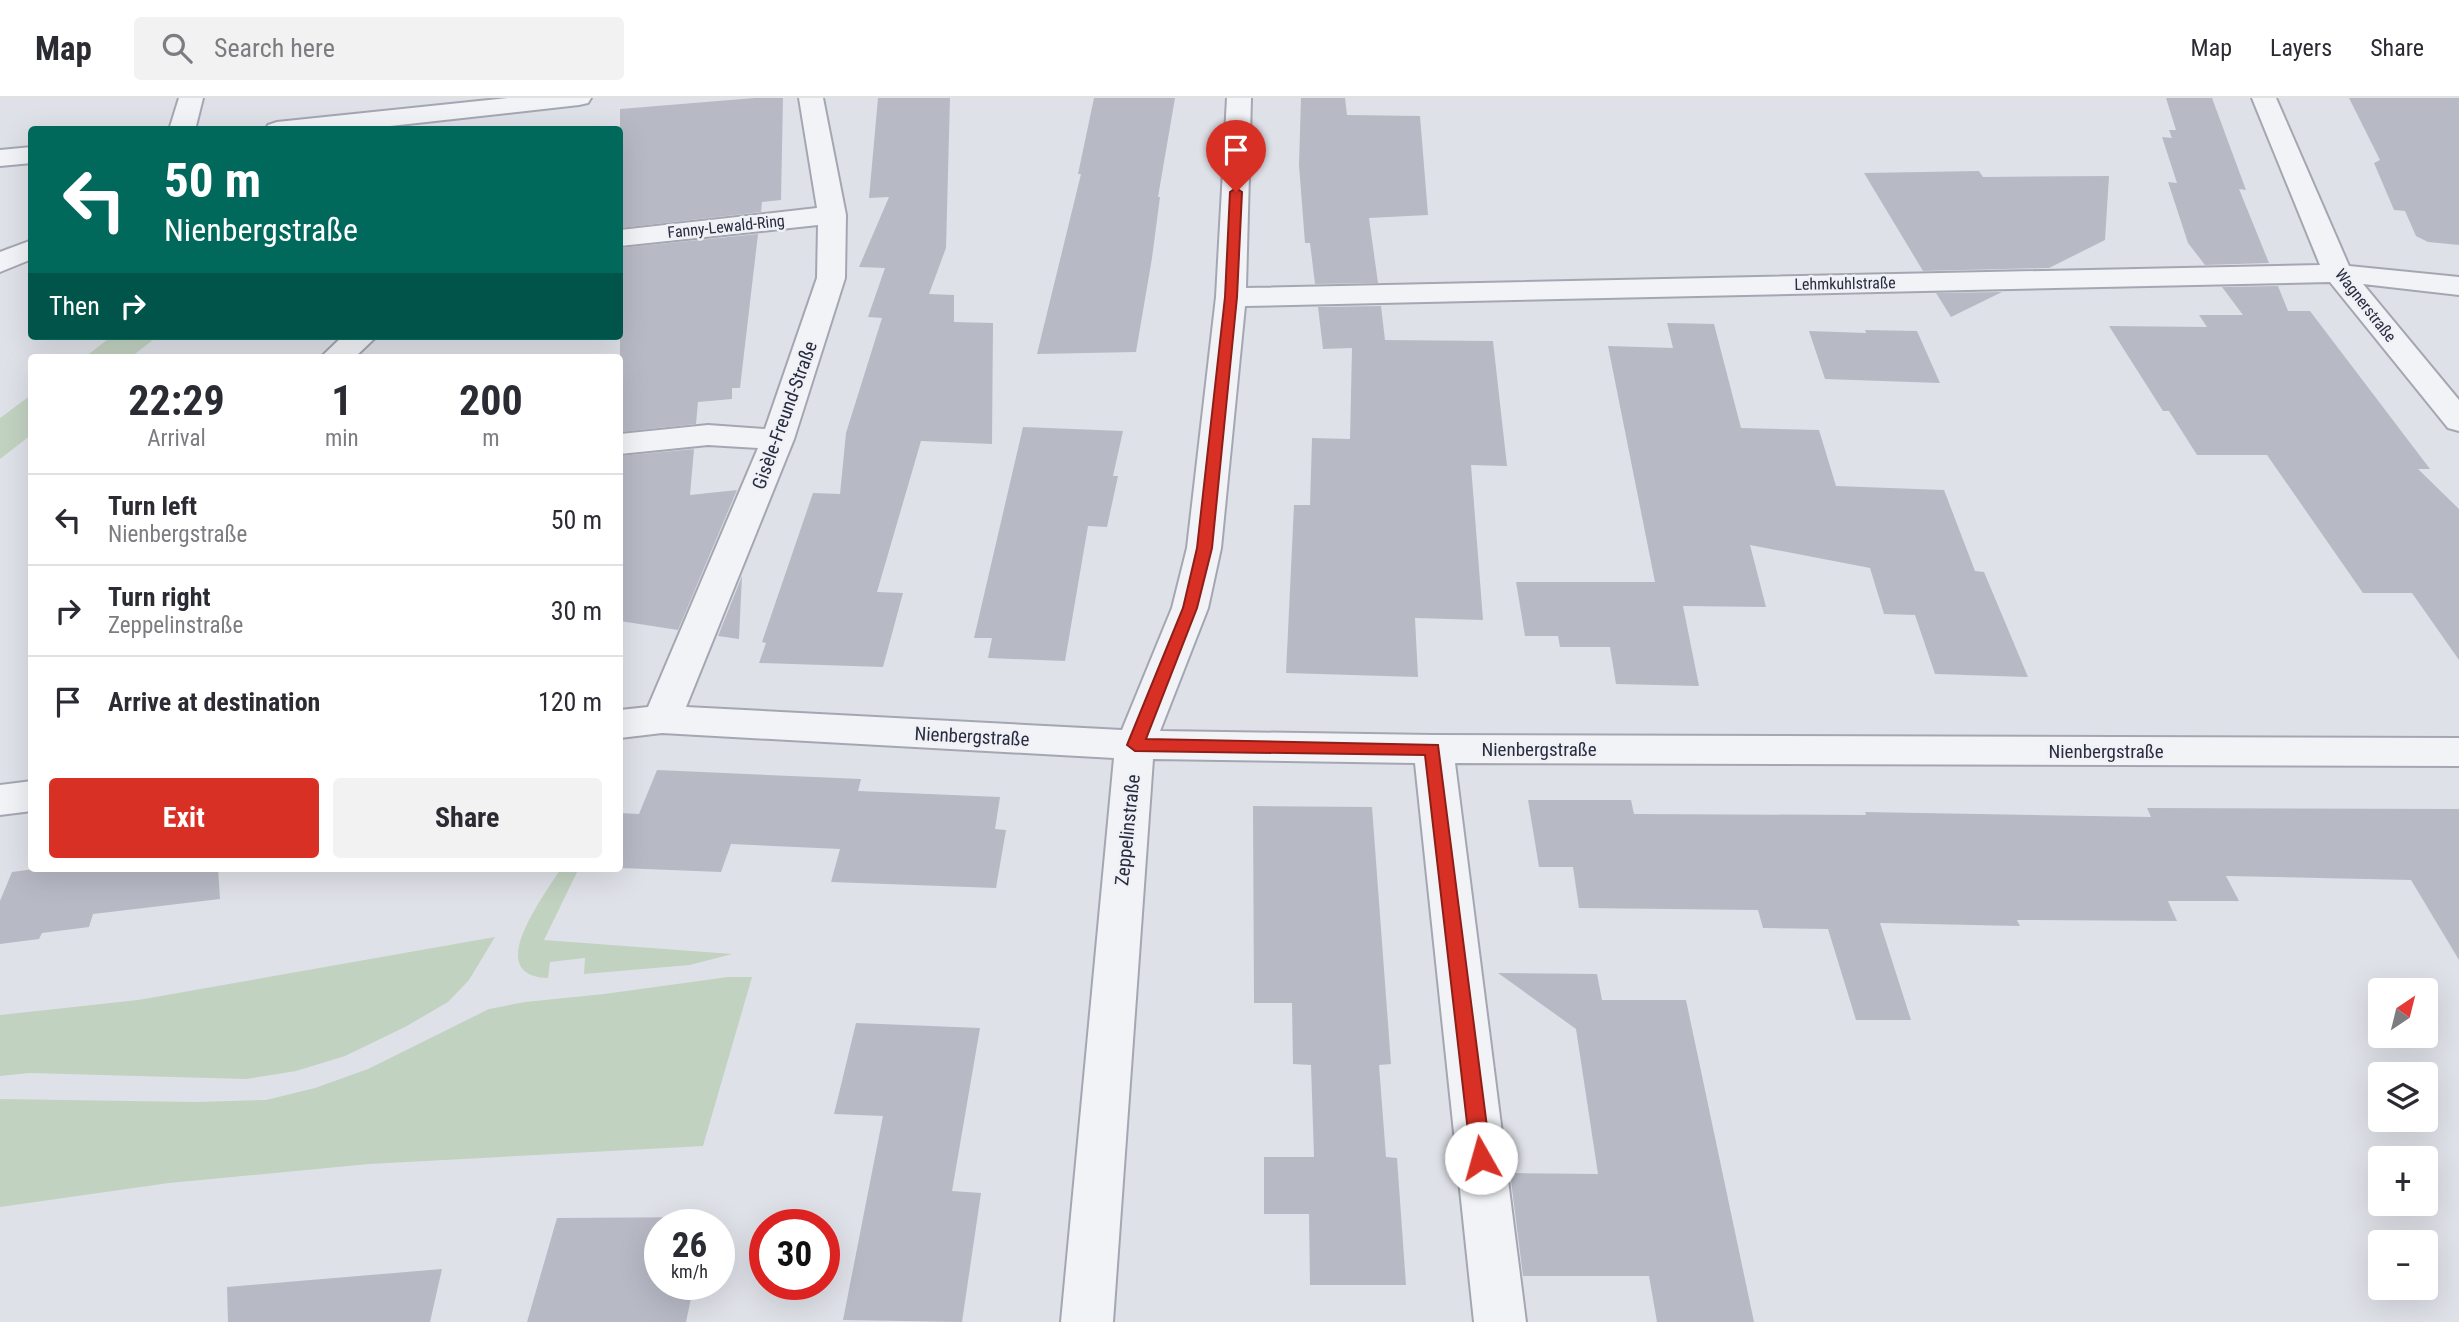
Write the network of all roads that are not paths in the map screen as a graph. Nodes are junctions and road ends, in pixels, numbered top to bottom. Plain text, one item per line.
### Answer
1 (191, 98) edge
2 (579, 98) edge
3 (811, 98) edge
4 (1239, 98) edge
5 (2264, 98) edge
6 (182, 126) edge
7 (314, 126) edge
8 (28, 155) edge
9 (0, 158) edge
10 (832, 215) junction
11 (623, 237) edge
12 (28, 250) edge
13 (0, 263) edge
14 (2338, 273) junction
15 (2459, 286) edge
16 (1231, 297) junction
17 (357, 340) edge
18 (340, 354) edge
19 (2459, 421) edge
20 (778, 439) junction
21 (623, 444) edge
22 (662, 719) junction
23 (623, 724) edge
24 (1135, 745) junction
25 (1433, 749) junction
26 (2459, 752) edge
27 (28, 796) edge
28 (0, 800) edge
29 (1087, 1322) edge
30 (1500, 1322) edge

1 - 6 street
2 - 7 street
3 - 10 street, Gisèle-Freund-Straße
4 - 16 street, Zeppelinstraße
5 - 14 street, Wagnerstraße
8 - 9 street
10 - 11 street, Fanny-Lewald-Ring
10 - 20 street, Gisèle-Freund-Straße
12 - 13 street
14 - 15 street, Lehmkuhlstraße
14 - 16 street, Lehmkuhlstraße
14 - 19 street, Wagnerstraße
16 - 24 street, Zeppelinstraße
17 - 18 street
20 - 21 street
20 - 22 street, Gisèle-Freund-Straße
22 - 23 street, Nienbergstraße
22 - 24 street, Nienbergstraße
24 - 25 street, Nienbergstraße
24 - 29 street, Zeppelinstraße
25 - 26 street, Nienbergstraße
25 - 30 street
27 - 28 street

